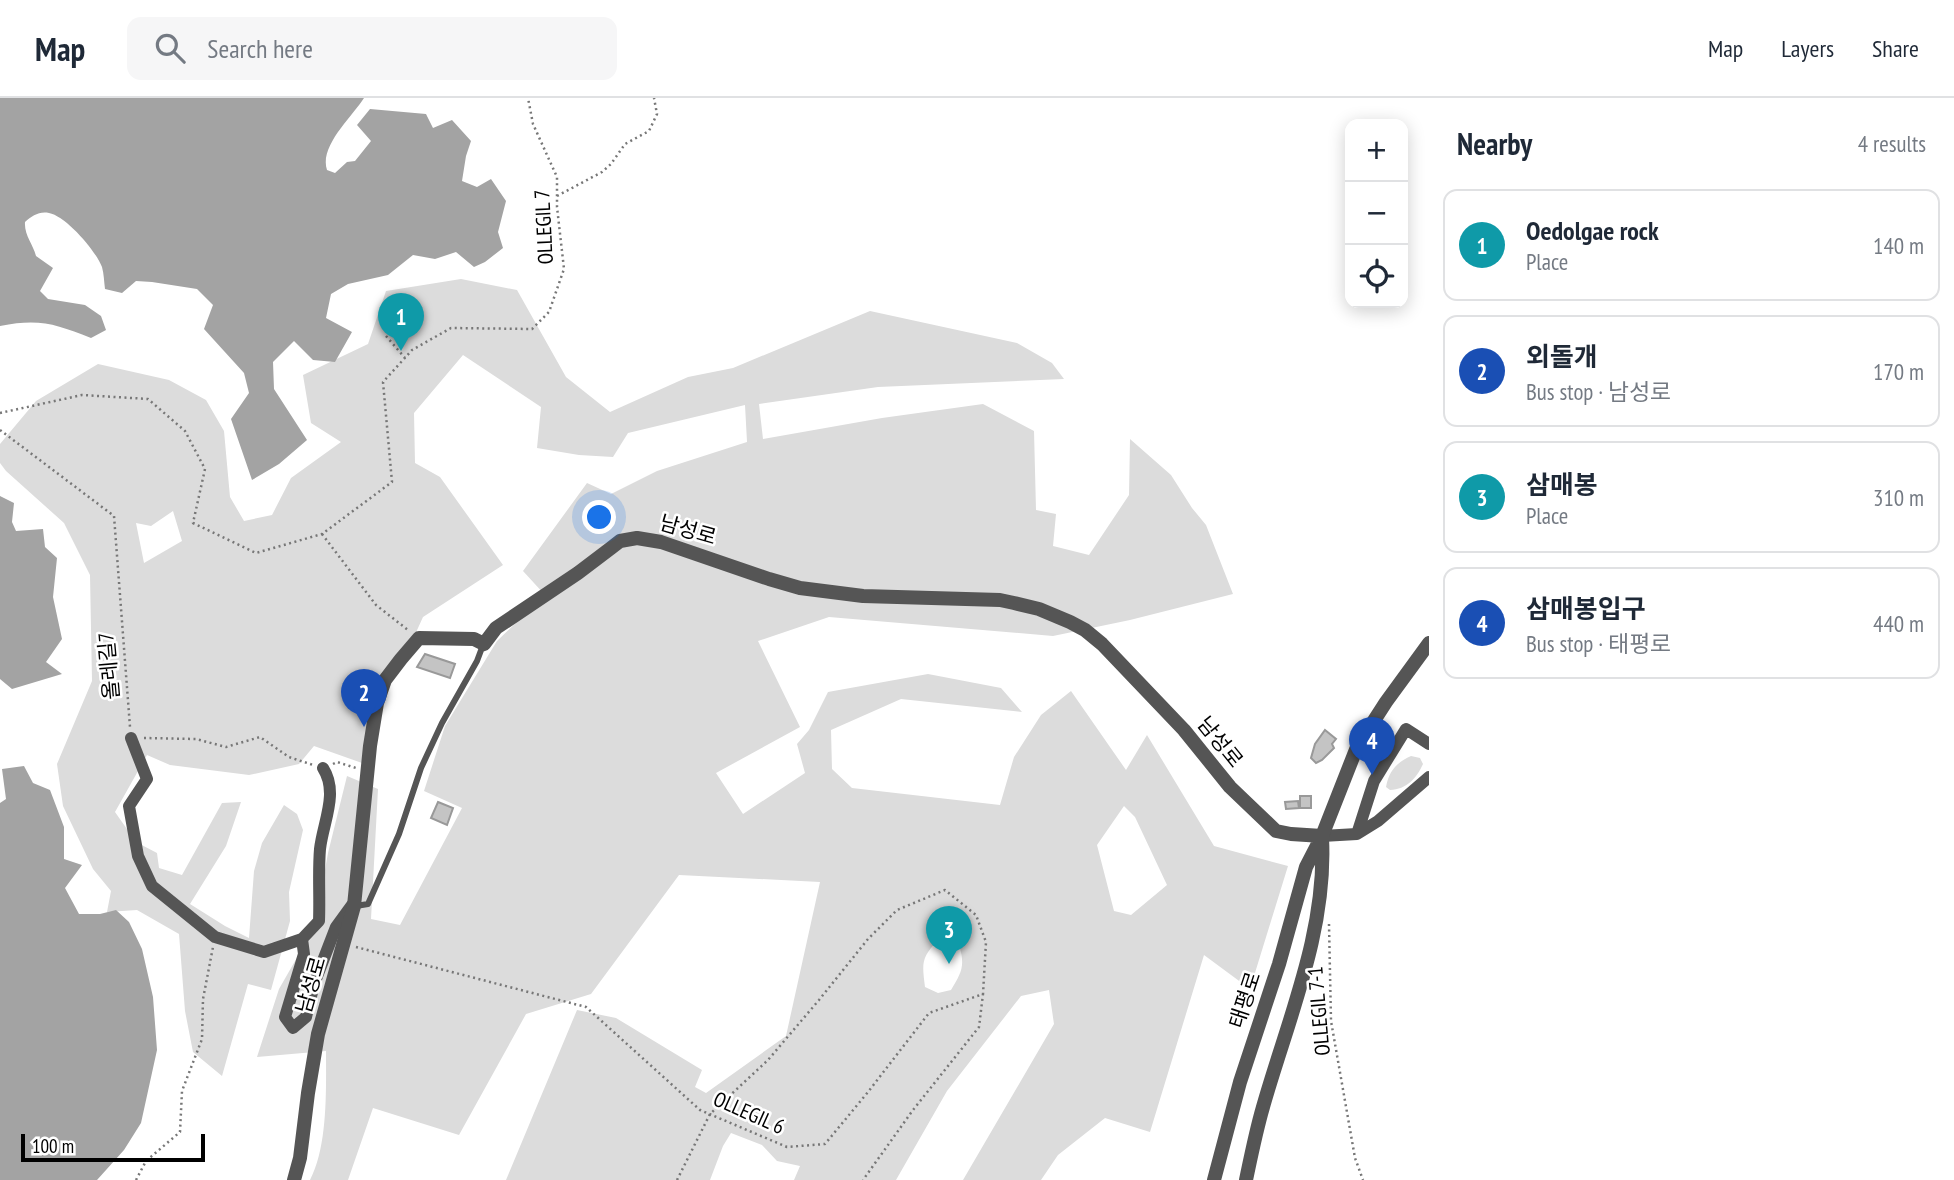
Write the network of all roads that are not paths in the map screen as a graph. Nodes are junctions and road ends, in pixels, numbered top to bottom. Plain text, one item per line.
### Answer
1 (1429, 643) edge
2 (484, 644) junction
3 (131, 738) road end
4 (1429, 744) edge
5 (323, 768) road end
6 (1429, 777) edge
7 (1357, 834) junction
8 (1322, 836) junction
9 (361, 905) junction
10 (302, 939) junction
11 (294, 1180) edge
12 (1214, 1180) edge
13 (1247, 1180) edge

1 - 8 street, 태평로
2 - 8 street, 남성로
2 - 9 lane
2 - 9 street, 남성로
3 - 10 street
4 - 7 street
5 - 10 street
6 - 7 street
7 - 8 street
8 - 12 street, 태평로
8 - 13 street, 태평로
9 - 10 street
9 - 11 street, 남성로

